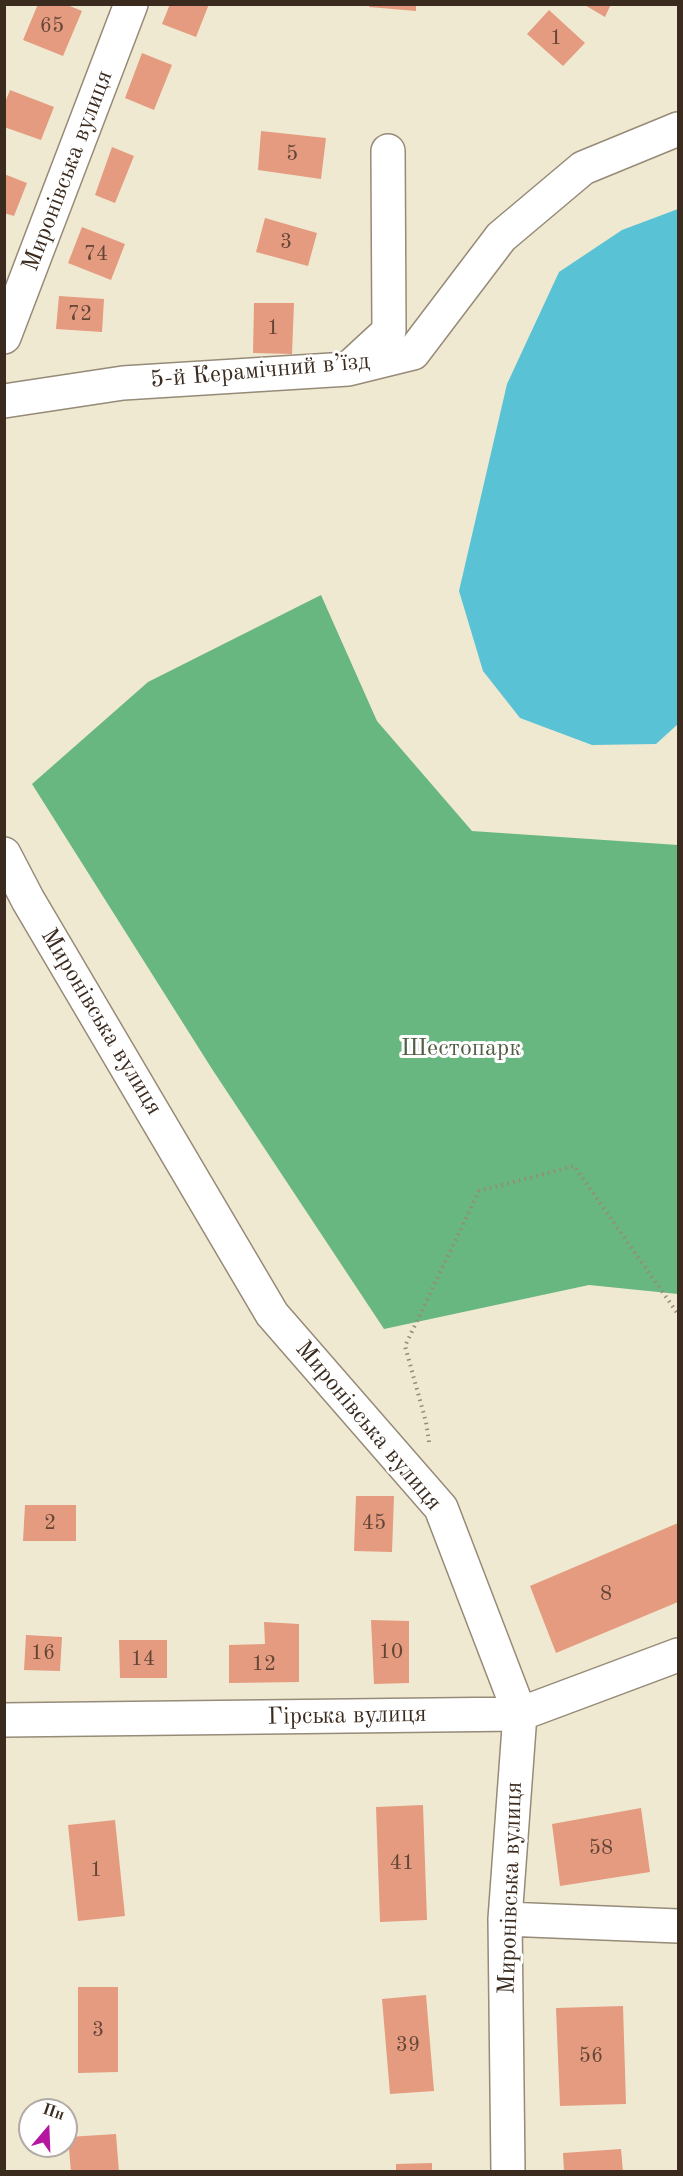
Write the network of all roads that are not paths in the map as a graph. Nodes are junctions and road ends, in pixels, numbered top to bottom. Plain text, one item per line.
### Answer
1 (131, 4) edge
2 (678, 129) edge
3 (388, 151) dead end
4 (4, 337) edge
5 (348, 369) junction
6 (4, 401) edge
7 (4, 854) edge
8 (16, 895) edge
9 (678, 1654) edge
10 (520, 1714) junction
11 (4, 1720) edge
12 (505, 1919) junction
13 (678, 1926) edge
14 (508, 2172) edge

1 - 4 street, Миронівська вулиця
2 - 5 street, 5-й Керамічний в’їзд
3 - 5 street
5 - 6 street, 5-й Керамічний в’їзд
7 - 8 street, Миронівська вулиця
8 - 10 street, Миронівська вулиця
9 - 10 street, Гірська вулиця
10 - 11 street, Гірська вулиця
10 - 12 street, Миронівська вулиця
12 - 13 street
12 - 14 street, Миронівська вулиця

